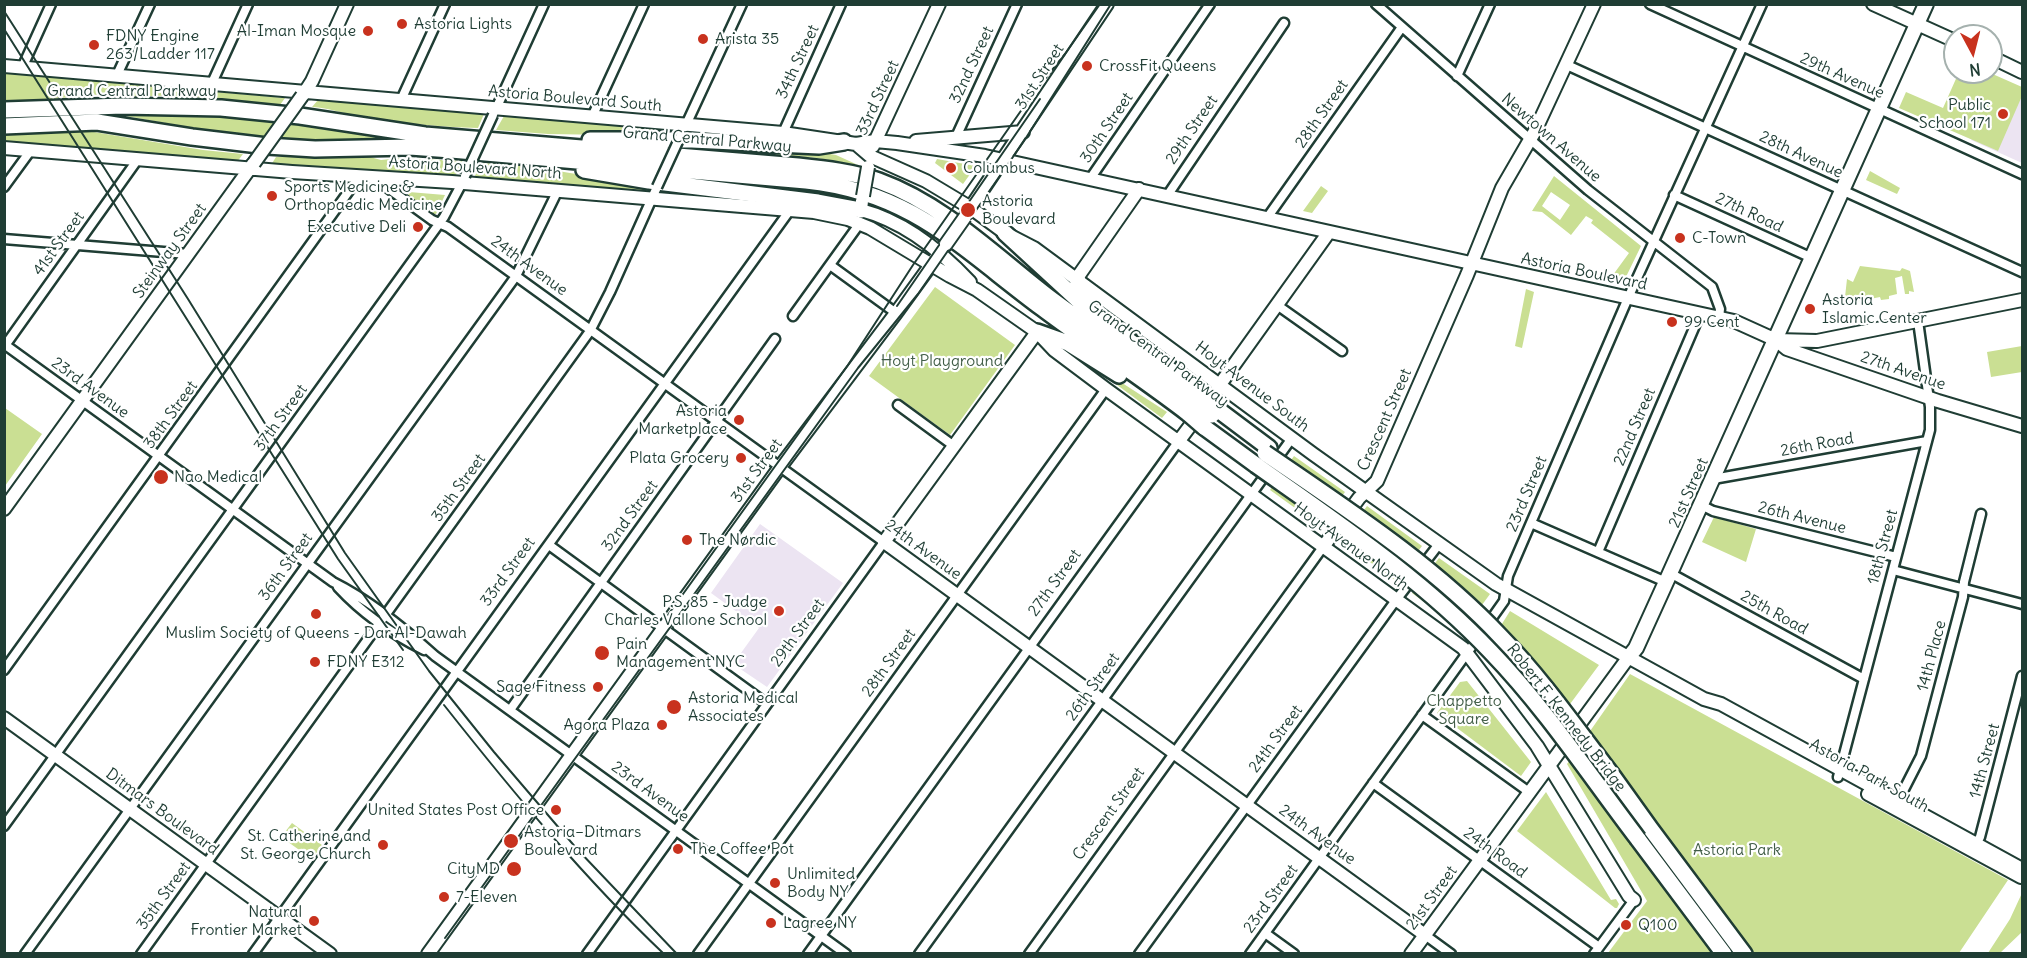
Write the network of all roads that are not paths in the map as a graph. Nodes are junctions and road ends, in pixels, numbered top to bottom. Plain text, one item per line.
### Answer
1 (51, 4) edge
2 (150, 4) edge
3 (248, 4) edge
4 (347, 4) edge
5 (445, 4) edge
6 (544, 4) edge
7 (644, 4) edge
8 (742, 4) edge
9 (841, 4) edge
10 (939, 4) edge
11 (1017, 4) edge
12 (1107, 4) edge
13 (1210, 4) edge
14 (1376, 4) edge
15 (1490, 4) edge
16 (1594, 4) edge
17 (1650, 4) edge
18 (1762, 4) edge
19 (1874, 4) edge
20 (1926, 4) edge
21 (1284, 23) dead end
22 (1917, 24) junction
23 (1401, 27) junction
24 (1943, 36) edge
25 (1743, 48) junction
26 (2003, 63) edge
27 (1567, 65) junction
28 (4, 66) edge
29 (22, 68) junction
30 (2022, 72) edge
31 (117, 75) junction
32 (1457, 76) junction
33 (212, 83) junction
34 (304, 94) junction
35 (401, 100) junction
36 (1880, 109) junction
37 (4, 110) edge
38 (495, 112) junction
39 (592, 117) junction
40 (4, 126) edge
41 (1706, 128) junction
42 (683, 131) junction
43 (1023, 132) junction
44 (783, 133) junction
45 (956, 137) junction
46 (1530, 140) junction
47 (875, 141) junction
48 (507, 142) junction
49 (850, 143) junction
50 (897, 143) junction
51 (4, 148) edge
52 (31, 150) junction
53 (492, 153) junction
54 (138, 159) junction
55 (1003, 161) junction
56 (869, 162) junction
57 (252, 166) junction
58 (2022, 174) edge
59 (359, 177) junction
60 (373, 177) junction
61 (464, 179) junction
62 (1090, 179) junction
63 (4, 187) edge
64 (1139, 189) junction
65 (558, 190) junction
66 (1842, 191) junction
67 (1674, 195) junction
68 (1167, 196) junction
69 (652, 199) junction
70 (790, 210) junction
71 (861, 210) junction
72 (968, 212) junction
73 (1267, 218) junction
74 (440, 223) junction
75 (1329, 232) junction
76 (1005, 233) junction
77 (4, 239) edge
78 (1653, 242) junction
79 (75, 245) junction
80 (942, 249) junction
81 (188, 254) junction
82 (1812, 258) junction
83 (932, 264) junction
84 (830, 265) junction
85 (1471, 265) junction
86 (2022, 272) edge
87 (516, 276) junction
88 (1077, 278) junction
89 (977, 290) junction
90 (1628, 298) junction
91 (2022, 300) edge
92 (1277, 305) junction
93 (896, 314) junction
94 (1700, 314) junction
95 (793, 316) dead end
96 (1719, 318) junction
97 (1918, 321) junction
98 (590, 331) junction
99 (1037, 332) junction
100 (775, 339) dead end
101 (1776, 340) junction
102 (5, 345) edge
103 (1342, 351) dead end
104 (665, 384) junction
105 (1220, 384) junction
106 (1106, 389) junction
107 (1928, 396) junction
108 (82, 401) junction
109 (898, 405) dead end
110 (1194, 405) junction
111 (717, 421) junction
112 (2022, 426) edge
113 (1292, 438) junction
114 (1927, 441) junction
115 (1178, 442) junction
116 (954, 446) junction
117 (1265, 452) junction
118 (159, 456) junction
119 (780, 467) junction
120 (1713, 479) junction
121 (1311, 484) junction
122 (1367, 491) junction
123 (1251, 494) junction
124 (1701, 505) junction
125 (4, 509) edge
126 (233, 509) junction
127 (1981, 514) dead end
128 (1531, 523) junction
129 (884, 542) junction
130 (1439, 544) junction
131 (549, 545) junction
132 (1323, 547) junction
133 (1598, 552) junction
134 (1896, 557) junction
135 (307, 563) junction
136 (1893, 570) junction
137 (1668, 577) junction
138 (600, 583) junction
139 (1964, 588) junction
140 (1506, 590) junction
141 (957, 595) junction
142 (1396, 600) junction
143 (2022, 604) edge
144 (382, 619) junction
145 (663, 628) junction
146 (1029, 647) junction
147 (1467, 653) junction
148 (1628, 658) junction
149 (4, 670) edge
150 (457, 672) junction
151 (2022, 676) edge
152 (1864, 679) junction
153 (1102, 700) junction
154 (767, 704) junction
155 (510, 710) junction
156 (1422, 715) junction
157 (4, 718) edge
158 (1174, 753) junction
159 (571, 754) junction
160 (55, 755) junction
161 (1548, 765) junction
162 (1839, 773) junction
163 (1373, 783) junction
164 (1529, 792) junction
165 (1898, 801) junction
166 (1247, 805) junction
167 (130, 809) junction
168 (4, 826) edge
169 (676, 830) junction
170 (1974, 847) junction
171 (1320, 857) junction
172 (1480, 861) junction
173 (205, 864) junction
174 (2021, 876) edge
175 (749, 882) junction
176 (1634, 900) joint
177 (280, 917) junction
178 (1265, 933) junction
179 (1425, 935) junction
180 (822, 936) junction
181 (1596, 950) edge
182 (25, 954) edge
183 (141, 954) edge
184 (253, 954) edge
185 (330, 954) edge
186 (428, 954) edge
187 (587, 954) edge
188 (698, 954) edge
189 (808, 954) edge
190 (846, 954) edge
191 (919, 954) edge
192 (1029, 954) edge
193 (1139, 954) edge
194 (1250, 954) edge
195 (1294, 954) edge
196 (1412, 954) edge
197 (1451, 954) edge
198 (1724, 954) edge
199 (1744, 954) edge

1 - 29 street
2 - 31 street
3 - 33 street
4 - 34 main road, Steinway Street
5 - 35 street
6 - 38 street, 37th Street
7 - 39 street
8 - 42 street, 35th Street
9 - 44 street, 34th Street
10 - 47 main road, 33rd Street
11 - 45 street, 32nd Street
12 - 43 main road, 31st Street
13 - 62 street, 30th Street
14 - 23 street, Newtown Avenue
15 - 32 street
16 - 27 main road, Crescent Street
17 - 25 street, 29th Avenue
18 - 25 street, 23rd Street
19 - 22 main road
20 - 22 main road, 21st Street
21 - 68 street, 29th Street
22 - 24 main road
22 - 36 main road, 21st Street
23 - 32 street, Newtown Avenue
23 - 73 street, 28th Street
25 - 36 street, 29th Avenue
25 - 41 street, 23rd Street
26 - 30 main road
27 - 41 street, 28th Avenue
27 - 46 main road, Crescent Street
28 - 29 main road, Astoria Boulevard South
29 - 31 main road, Astoria Boulevard South
31 - 33 main road, Astoria Boulevard South
32 - 46 street, Newtown Avenue
33 - 34 main road, Astoria Boulevard South
34 - 35 main road, Astoria Boulevard South
34 - 57 main road, Steinway Street, bridge
35 - 38 main road, Astoria Boulevard South
36 - 58 street, 29th Avenue
36 - 66 main road, 21st Street
37 - 48 highway, Grand Central Parkway
38 - 39 main road, Astoria Boulevard South
38 - 61 street, 37th Street, bridge
39 - 42 main road, Astoria Boulevard South
40 - 53 highway, Grand Central Parkway
41 - 66 street, 28th Avenue
41 - 67 street, 23rd Street
42 - 44 main road, Astoria Boulevard South
42 - 69 street, 35th Street, bridge
43 - 45 main road
43 - 55 main road, 31st Street
44 - 49 main road, Astoria Boulevard South
45 - 50 main road
46 - 78 street, Newtown Avenue
46 - 85 main road, Crescent Street
47 - 49 main road, Astoria Boulevard South
47 - 50 main road, Astoria Boulevard South
47 - 56 main road, 33rd Street
48 - 49 highway
48 - 110 highway, Grand Central Parkway
49 - 56 main road, Hoyt Avenue South
50 - 55 main road, Astoria Boulevard South
51 - 52 main road, Astoria Boulevard North
52 - 54 main road, Astoria Boulevard North
52 - 63 street
53 - 71 highway
53 - 110 highway, Grand Central Parkway
54 - 57 main road, Astoria Boulevard North
54 - 79 street, 41st Street
55 - 62 main road, Astoria Boulevard South
55 - 72 main road, 31st Street
56 - 71 main road, 33rd Street, bridge
56 - 72 main road, Hoyt Avenue South
57 - 59 main road, Astoria Boulevard North
57 - 81 main road, Steinway Street
59 - 60 main road, Astoria Boulevard North
59 - 118 street, 38th Street
60 - 61 main road, Astoria Boulevard North
60 - 74 street, 24th Avenue
61 - 65 main road, Astoria Boulevard North
61 - 74 street, 37th Street
62 - 64 main road, Astoria Boulevard South
64 - 68 main road, Astoria Boulevard
64 - 88 main road
65 - 69 main road, Astoria Boulevard North
65 - 87 street, 36th Street
66 - 82 main road, 21st Street
66 - 86 street, 28th Avenue
67 - 78 street, 23rd Street
67 - 82 street, 27th Road
68 - 73 main road, Astoria Boulevard
69 - 70 main road, Astoria Boulevard North
69 - 98 street, 35th Street
70 - 71 main road, Astoria Boulevard North
70 - 104 street, 33rd Street
71 - 80 main road, Astoria Boulevard North
71 - 83 main road, Astoria Boulevard North
71 - 84 street
72 - 76 main road, Hoyt Avenue South
72 - 80 main road, 31st Street, bridge
73 - 75 main road, Astoria Boulevard
74 - 87 street, 24th Avenue
74 - 126 street, 37th Street
75 - 85 main road, Astoria Boulevard
75 - 92 main road, 27th Street
76 - 88 main road, Hoyt Avenue South
76 - 110 highway
77 - 79 street
78 - 90 street, 23rd Street
78 - 96 street, Newtown Avenue
79 - 81 street
79 - 102 street, 41st Street
80 - 83 main road, 31st Street
80 - 89 main road, Hoyt Avenue North
81 - 108 main road, Steinway Street
82 - 101 main road, 21st Street
83 - 89 main road, Hoyt Avenue North
83 - 93 main road, 31st Street
84 - 93 street
84 - 95 street
85 - 90 main road, Astoria Boulevard
85 - 122 main road, Crescent Street
87 - 98 street, 24th Avenue
87 - 135 street, 36th Street
88 - 105 main road, Hoyt Avenue South
88 - 110 highway
89 - 99 main road, Hoyt Avenue North
90 - 94 main road, Astoria Boulevard
90 - 128 street, 23rd Street
91 - 97 main road, Astoria Boulevard
92 - 103 street
92 - 105 main road, 27th Street
93 - 119 main road, 31st Street
94 - 96 main road, Astoria Boulevard
94 - 133 street, 22nd Street
96 - 101 main road, Astoria Boulevard
97 - 101 main road, Astoria Boulevard
97 - 107 street, 18th Street
98 - 104 street, 24th Avenue
98 - 144 street, 35th Street
99 - 106 main road, Hoyt Avenue North
99 - 110 highway
99 - 116 main road, 29th Street
100 - 111 street, 32nd Street
101 - 107 main road, 27th Avenue
101 - 120 main road, 21st Street
102 - 108 street, 23rd Avenue
104 - 111 street, 24th Avenue
104 - 131 street, 33rd Street
105 - 113 main road, Hoyt Avenue South
105 - 115 main road, 27th Street
106 - 115 main road, Hoyt Avenue North
106 - 141 street, 28th Street
107 - 112 main road, 27th Avenue
107 - 114 street, 18th Street
108 - 118 street, 23rd Avenue
108 - 125 main road, Steinway Street
109 - 116 street
110 - 117 highway, Grand Central Parkway, bridge
111 - 119 street, 24th Avenue
111 - 138 street, 32nd Street
113 - 122 main road, Hoyt Avenue South
113 - 123 street, 26th Street
114 - 120 street, 26th Road
114 - 134 street, 18th Street
115 - 123 main road, Hoyt Avenue North
115 - 146 street, 27th Street
116 - 129 main road, 29th Street
117 - 121 highway, Grand Central Parkway, bridge
117 - 121 highway, bridge
117 - 198 highway, Robert F. Kennedy Bridge, bridge
118 - 126 street, 23rd Avenue
118 - 149 street, 38th Street
119 - 129 street, 24th Avenue
119 - 145 main road, 31st Street
120 - 124 main road, 21st Street
121 - 199 highway, Robert F. Kennedy Bridge, bridge
122 - 130 main road, Hoyt Avenue South
122 - 132 main road, Crescent Street
123 - 132 main road, Hoyt Avenue North
123 - 153 street, 26th Street
124 - 134 street, 26th Avenue
124 - 137 main road, 21st Street
126 - 135 street, 23rd Avenue
126 - 160 street, 37th Street
127 - 139 street, 14th Place
128 - 133 street, 25th Road
128 - 140 street, 23rd Street
129 - 141 main road, 24th Avenue
129 - 154 street, 29th Street
130 - 140 main road, Hoyt Avenue South
130 - 142 street, 24th Street
131 - 138 street
131 - 150 street, 33rd Street
132 - 142 main road, Hoyt Avenue North
132 - 158 street, Crescent Street
133 - 137 street, 25th Road
134 - 136 street, 18th Street
135 - 144 street, 23rd Avenue
135 - 167 street, 36th Street
136 - 139 street
136 - 152 street, 18th Street
137 - 148 main road, 21st Street
137 - 152 street, 25th Road
138 - 145 street
138 - 155 street, 32nd Street
139 - 143 street
139 - 165 street, 14th Place
140 - 147 street, 23rd Street
140 - 148 main road, Hoyt Avenue South
141 - 146 main road, 24th Avenue
141 - 175 street, 28th Street
142 - 147 main road, Hoyt Avenue North
142 - 166 street, 24th Street
144 - 150 street, 23rd Avenue
144 - 173 street, 35th Street
145 - 154 street
145 - 159 main road, 31st Street
146 - 153 main road, 24th Avenue
146 - 180 street, 27th Street
147 - 156 street, 23rd Street
147 - 161 main road, Hoyt Avenue North
148 - 161 main road, 21st Street
148 - 162 main road, Astoria Park South
150 - 155 street, 23rd Avenue
150 - 177 street, 33rd Street
151 - 170 street, 14th Street
152 - 162 street, 18th Street
153 - 158 main road, 24th Avenue
153 - 191 street, 26th Street
154 - 169 street, 29th Street
155 - 159 street, 23rd Avenue
156 - 163 street, 23rd Street
156 - 164 street
157 - 160 main road, Ditmars Boulevard
158 - 166 main road, 24th Avenue
158 - 192 street, Crescent Street
159 - 169 street, 23rd Avenue
159 - 186 main road, 31st Street
160 - 167 main road, Ditmars Boulevard
160 - 168 street, 37th Street
161 - 164 main road, 21st Street
161 - 176 main road, Hoyt Avenue North
162 - 165 main road, Astoria Park South
162 - 170 main road, Astoria Park South
163 - 171 street, 23rd Street
163 - 172 street, 24th Road
164 - 172 main road, 21st Street
165 - 170 main road, Astoria Park South
166 - 171 main road, 24th Avenue
166 - 193 street, 24th Street
167 - 173 main road, Ditmars Boulevard
167 - 182 street, 36th Street
169 - 175 street, 23rd Avenue
169 - 187 street, 29th Street
170 - 174 main road, Astoria Park South
171 - 178 street, 23rd Street
171 - 179 main road, 24th Avenue
172 - 179 main road, 21st Street
172 - 181 street, 24th Road
173 - 177 main road, Ditmars Boulevard
173 - 183 street, 35th Street
175 - 180 street, 23rd Avenue
175 - 188 street, 28th Street
176 - 181 street
177 - 184 street, 33rd Street
177 - 185 main road, Ditmars Boulevard
178 - 194 street, 23rd Street
178 - 195 street
179 - 196 main road, 21st Street
179 - 197 street, 24th Avenue
180 - 189 street, 27th Street
180 - 190 street, 23rd Avenue

